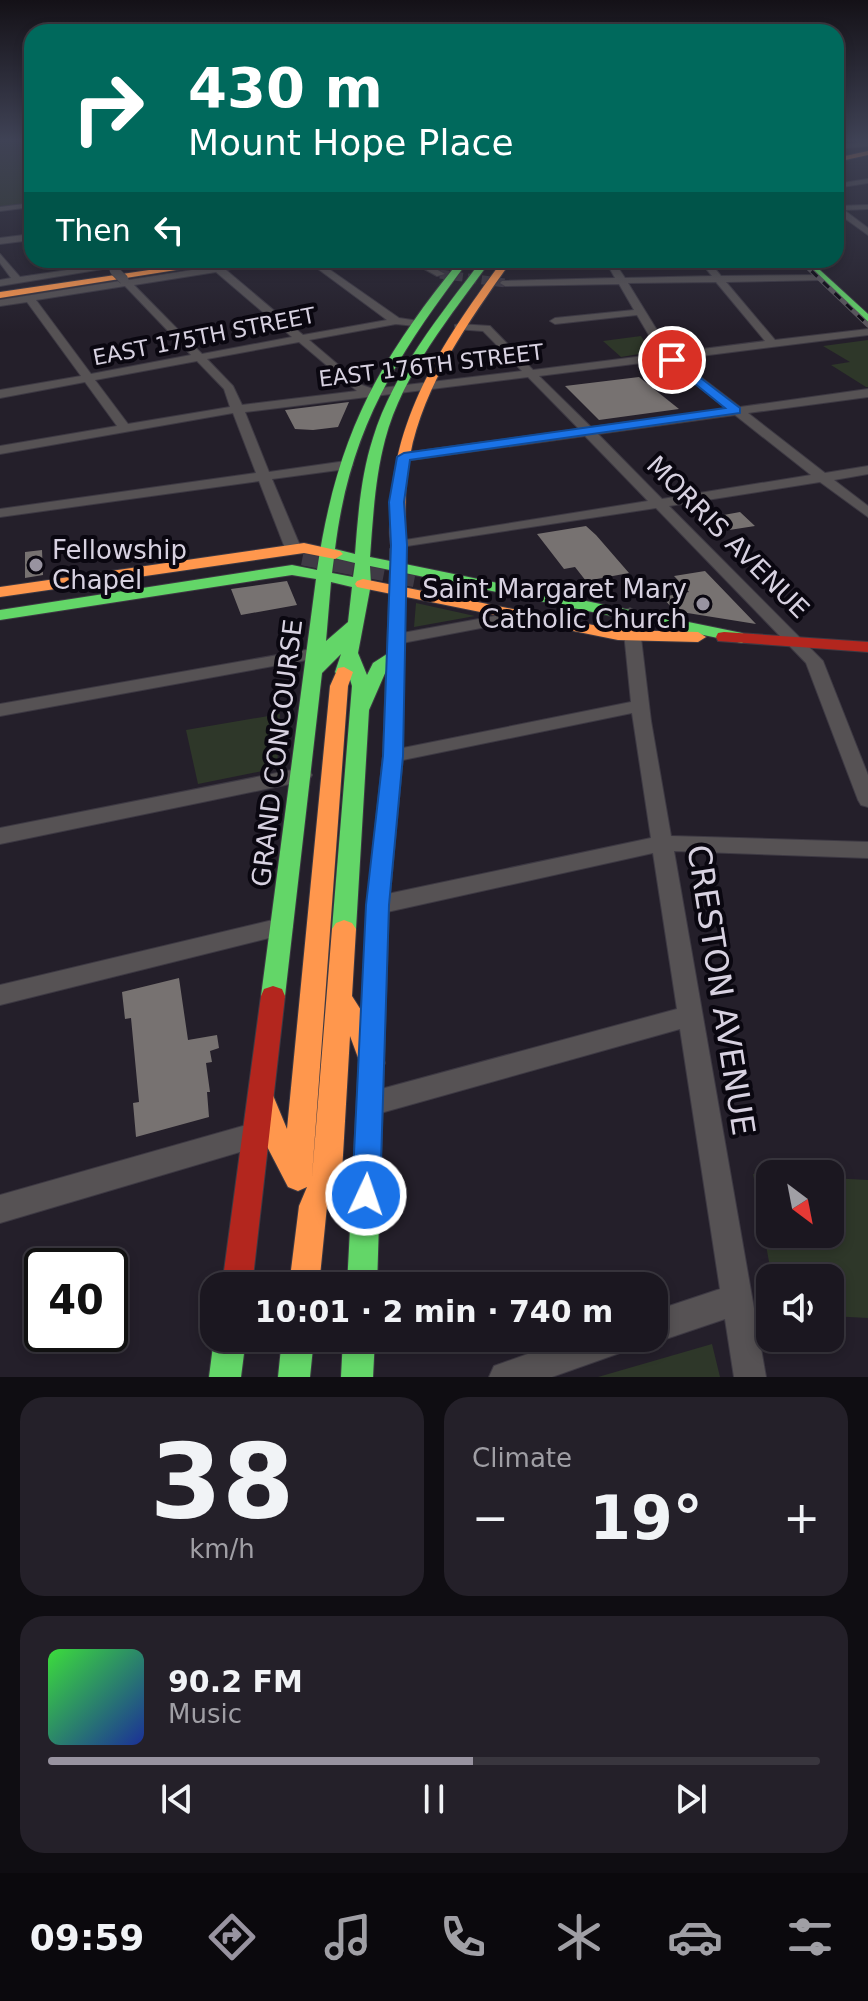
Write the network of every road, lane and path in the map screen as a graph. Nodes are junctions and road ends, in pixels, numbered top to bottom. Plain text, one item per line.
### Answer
1 (24, 206) edge
2 (868, 207) edge
3 (844, 208) edge
4 (0, 209) edge
5 (844, 214) edge
6 (868, 232) edge
7 (24, 238) edge
8 (0, 241) edge
9 (0, 257) edge
10 (91, 268) edge
11 (113, 268) edge
12 (178, 268) edge
13 (178, 268) edge
14 (192, 268) edge
15 (221, 268) edge
16 (321, 268) edge
17 (428, 268) edge
18 (458, 268) edge
19 (499, 268) edge
20 (500, 268) edge
21 (510, 268) tunnel mouth
22 (614, 268) edge
23 (710, 268) edge
24 (812, 268) edge
25 (440, 274) tunnel mouth
26 (822, 277) junction
27 (719, 279) junction
28 (17, 280) junction
29 (622, 281) junction
30 (126, 282) junction
31 (0, 283) edge
32 (468, 285) junction
33 (0, 292) edge
34 (29, 298) junction
35 (0, 303) edge
36 (429, 304) junction
37 (641, 312) junction
38 (868, 319) edge
39 (396, 321) junction
40 (555, 321) dead end
41 (415, 323) junction
42 (459, 327) junction
43 (868, 332) edge
44 (302, 338) junction
45 (772, 343) junction
46 (667, 356) junction
47 (199, 357) junction
48 (530, 373) junction
49 (88, 378) junction
50 (429, 386) junction
51 (397, 389) junction
52 (372, 393) junction
53 (868, 393) edge
54 (0, 394) edge
55 (238, 409) junction
56 (736, 411) junction
57 (125, 428) junction
58 (587, 431) junction
59 (0, 450) edge
60 (404, 457) junction
61 (346, 465) junction
62 (868, 470) edge
63 (265, 476) junction
64 (821, 477) junction
65 (657, 503) junction
66 (0, 513) edge
67 (868, 513) edge
68 (399, 545) junction
69 (329, 552) junction
70 (284, 556) junction
71 (362, 559) junction
72 (396, 566) junction
73 (326, 576) junction
74 (418, 581) tunnel mouth
75 (360, 583) junction
76 (396, 590) junction
77 (0, 592) edge
78 (0, 603) edge
79 (0, 615) edge
80 (522, 616) junction
81 (355, 623) junction
82 (634, 625) junction
83 (742, 638) junction
84 (797, 642) junction
85 (396, 647) junction
86 (868, 647) edge
87 (352, 656) junction
88 (316, 662) junction
89 (640, 706) junction
90 (0, 710) edge
91 (360, 711) junction
92 (393, 756) junction
93 (302, 775) junction
94 (868, 800) edge
95 (0, 836) edge
96 (662, 843) junction
97 (868, 850) edge
98 (378, 905) junction
99 (281, 927) junction
100 (0, 995) edge
101 (340, 998) junction
102 (690, 1016) junction
103 (372, 1063) junction
104 (261, 1097) junction
105 (370, 1104) junction
106 (257, 1135) junction
107 (297, 1175) junction
108 (313, 1206) junction
109 (0, 1209) edge
110 (239, 1272) edge
111 (306, 1272) edge
112 (363, 1272) edge
113 (737, 1299) junction
114 (668, 1322) edge
115 (228, 1352) edge
116 (297, 1352) edge
117 (358, 1352) edge
118 (579, 1352) edge
119 (225, 1377) edge
120 (294, 1377) edge
121 (357, 1377) edge
122 (505, 1377) edge
123 (750, 1377) edge

1 - 4 street
2 - 3 street
5 - 6 street
7 - 8 street
9 - 28 street
10 - 28 street
11 - 30 street, bridge
12 - 33 main road
13 - 33 main road
14 - 30 street
15 - 44 street
16 - 39 street
17 - 25 street
18 - 36 main road, GRAND CONCOURSE
19 - 32 main road, GRAND CONCOURSE
20 - 42 main road
21 - 29 street
22 - 29 street
23 - 27 street
24 - 26 main road
26 - 27 street
26 - 38 main road
27 - 29 street
27 - 45 street
28 - 31 street
29 - 37 street
30 - 34 street
30 - 47 street
32 - 36 main road
32 - 51 main road, GRAND CONCOURSE
34 - 35 street
34 - 49 street
36 - 41 main road, GRAND CONCOURSE
37 - 40 street
37 - 46 street
39 - 41 street, EAST 175TH STREET
39 - 44 street, EAST 175TH STREET
41 - 52 main road, GRAND CONCOURSE
42 - 48 street, MORRIS AVENUE
42 - 50 main road
43 - 45 street, EAST 176TH STREET
44 - 47 street, EAST 175TH STREET
44 - 52 street
45 - 46 street, EAST 176TH STREET
46 - 48 street, EAST 176TH STREET
46 - 56 street
47 - 49 street, EAST 175TH STREET
47 - 55 street
48 - 50 street, EAST 176TH STREET
48 - 58 street, MORRIS AVENUE
49 - 54 street, EAST 175TH STREET
49 - 57 street
50 - 51 street, EAST 176TH STREET
50 - 60 main road
51 - 52 street, EAST 176TH STREET
51 - 71 main road, GRAND CONCOURSE
52 - 55 street, EAST 176TH STREET
52 - 61 main road, GRAND CONCOURSE
53 - 56 street
55 - 57 street, EAST 176TH STREET
55 - 63 street
56 - 58 street
56 - 64 street
57 - 59 street, EAST 176TH STREET
58 - 60 street
58 - 65 street, MORRIS AVENUE
60 - 68 main road
61 - 63 street
61 - 69 main road, GRAND CONCOURSE
62 - 64 street
63 - 66 street
63 - 70 street
64 - 65 street
64 - 67 street
65 - 68 street
65 - 84 street, MORRIS AVENUE
68 - 72 main road
69 - 70 main road
69 - 71 main road
69 - 73 main road, GRAND CONCOURSE
70 - 77 main road
70 - 78 main road
71 - 72 main road
71 - 75 main road, GRAND CONCOURSE
72 - 76 main road
72 - 82 main road
73 - 75 main road
73 - 79 main road
73 - 88 main road, GRAND CONCOURSE
74 - 82 main road
75 - 76 main road
75 - 81 main road, GRAND CONCOURSE
76 - 80 main road
76 - 85 main road
80 - 82 main road
80 - 85 street
81 - 87 main road, GRAND CONCOURSE
81 - 88 main road
82 - 83 main road
82 - 83 main road
82 - 89 street, CRESTON AVENUE
83 - 84 main road
84 - 86 main road
84 - 94 street, MORRIS AVENUE
85 - 91 main road
85 - 92 main road
87 - 91 main road, GRAND CONCOURSE
87 - 107 main road, GRAND CONCOURSE
88 - 90 street
88 - 93 main road, GRAND CONCOURSE
89 - 92 street
89 - 96 street, CRESTON AVENUE
91 - 101 main road, GRAND CONCOURSE
92 - 98 main road
93 - 95 street
93 - 99 main road, GRAND CONCOURSE
96 - 97 street
96 - 98 street
96 - 102 street, CRESTON AVENUE
98 - 103 main road
99 - 100 street
99 - 104 main road, GRAND CONCOURSE
101 - 103 main road
101 - 108 main road, GRAND CONCOURSE
102 - 105 street
102 - 113 street, CRESTON AVENUE
103 - 105 main road
104 - 106 main road, GRAND CONCOURSE
104 - 107 main road
105 - 112 main road
106 - 109 street
106 - 110 main road, GRAND CONCOURSE
107 - 108 main road
108 - 111 main road, GRAND CONCOURSE
113 - 114 street
113 - 123 street, CRESTON AVENUE
115 - 119 main road
116 - 120 main road
117 - 121 main road
118 - 122 street

